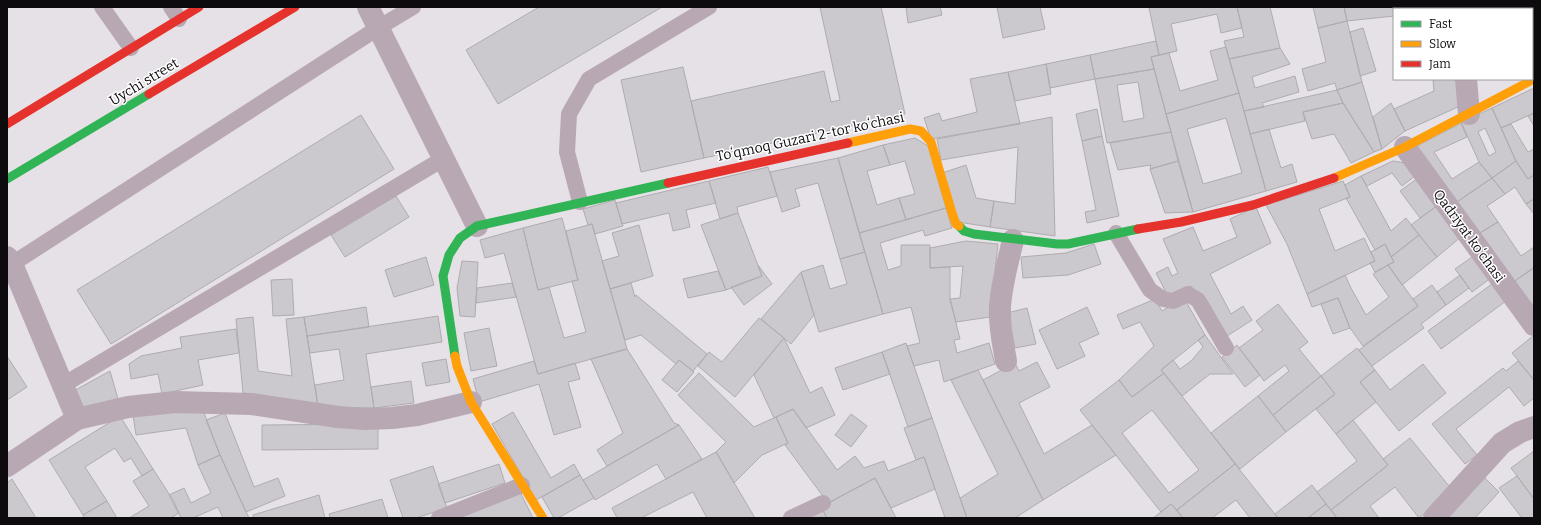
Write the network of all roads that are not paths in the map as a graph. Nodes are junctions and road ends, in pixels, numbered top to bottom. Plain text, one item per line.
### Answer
1 (102, 7) edge
2 (199, 7) edge
3 (295, 7) edge
4 (368, 7) edge
5 (413, 7) edge
6 (709, 7) edge
7 (175, 13) edge
8 (378, 28) junction
9 (131, 48) junction
10 (1466, 80) edge
11 (1532, 80) edge
12 (1469, 114) junction
13 (7, 124) edge
14 (1405, 146) junction
15 (443, 159) junction
16 (7, 179) edge
17 (580, 202) junction
18 (477, 226) junction
19 (1116, 233) junction
20 (1012, 240) junction
21 (10, 260) edge
22 (1534, 324) edge
23 (1226, 348) dead end
24 (1006, 361) dead end
25 (63, 385) junction
26 (471, 402) junction
27 (77, 419) junction
28 (1534, 428) edge
29 (7, 466) edge
30 (522, 485) junction
31 (823, 503) dead end
32 (439, 518) edge
33 (543, 518) edge
34 (791, 518) edge
35 (1434, 518) edge

1 - 9 lane
2 - 7 street
3 - 16 street, Uychi street
4 - 8 street
5 - 8 lane
6 - 17 lane
7 - 9 street
8 - 15 street
8 - 21 lane
9 - 13 street
10 - 12 street
11 - 12 street, Toʻqmoq Guzari 2-tor koʻchasi
12 - 14 street, Toʻqmoq Guzari 2-tor koʻchasi
14 - 19 street, Toʻqmoq Guzari 2-tor koʻchasi
14 - 22 street, Qadriyat koʻchasi
15 - 18 street
15 - 25 lane
17 - 18 street, Toʻqmoq Guzari 2-tor koʻchasi
17 - 20 street, Toʻqmoq Guzari 2-tor koʻchasi
18 - 26 street
19 - 20 street, Toʻqmoq Guzari 2-tor koʻchasi
19 - 23 lane
20 - 24 street
21 - 25 street
25 - 27 street
26 - 27 street
26 - 30 street
27 - 29 street
28 - 35 street
30 - 32 lane
30 - 33 street
31 - 34 lane

